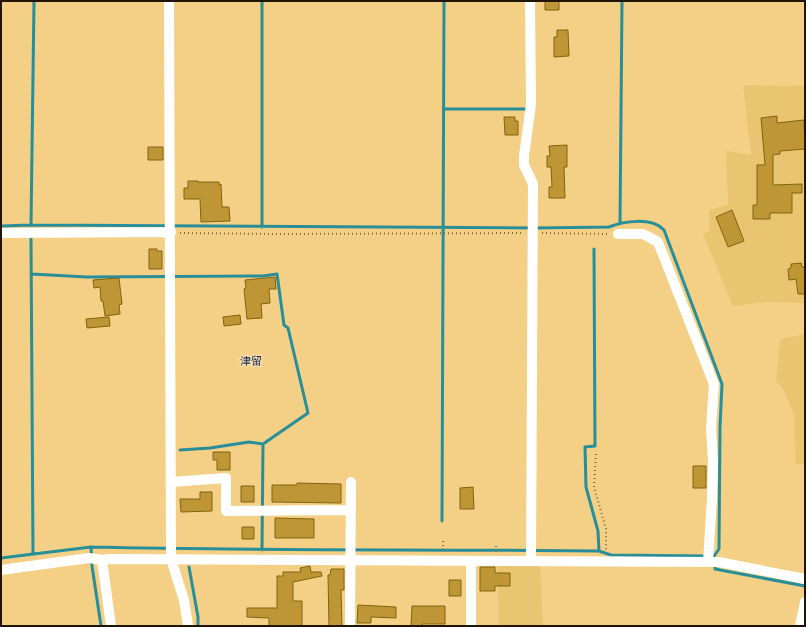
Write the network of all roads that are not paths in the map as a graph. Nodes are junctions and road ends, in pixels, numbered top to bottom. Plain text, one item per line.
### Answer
1 (169, 1) edge
2 (530, 1) edge
3 (171, 228) junction
4 (1, 233) edge
5 (621, 234) dead end
6 (171, 482) junction
7 (351, 482) dead end
8 (351, 510) junction
9 (171, 554) junction
10 (351, 558) junction
11 (96, 559) junction
12 (711, 559) junction
13 (531, 560) junction
14 (471, 561) junction
15 (1, 570) edge
16 (805, 579) edge
17 (805, 602) edge
18 (112, 626) edge
19 (188, 626) edge
20 (350, 626) edge
21 (471, 626) edge
22 (800, 626) edge

1 - 3 street
2 - 13 street
3 - 4 street
3 - 6 street
5 - 12 street
6 - 8 street
6 - 9 street
7 - 8 street
8 - 10 street
9 - 10 street
9 - 11 street
9 - 19 street
10 - 14 street
10 - 20 street
11 - 15 street
11 - 18 street
12 - 13 street
12 - 16 street
13 - 14 street
14 - 21 street
17 - 22 street

